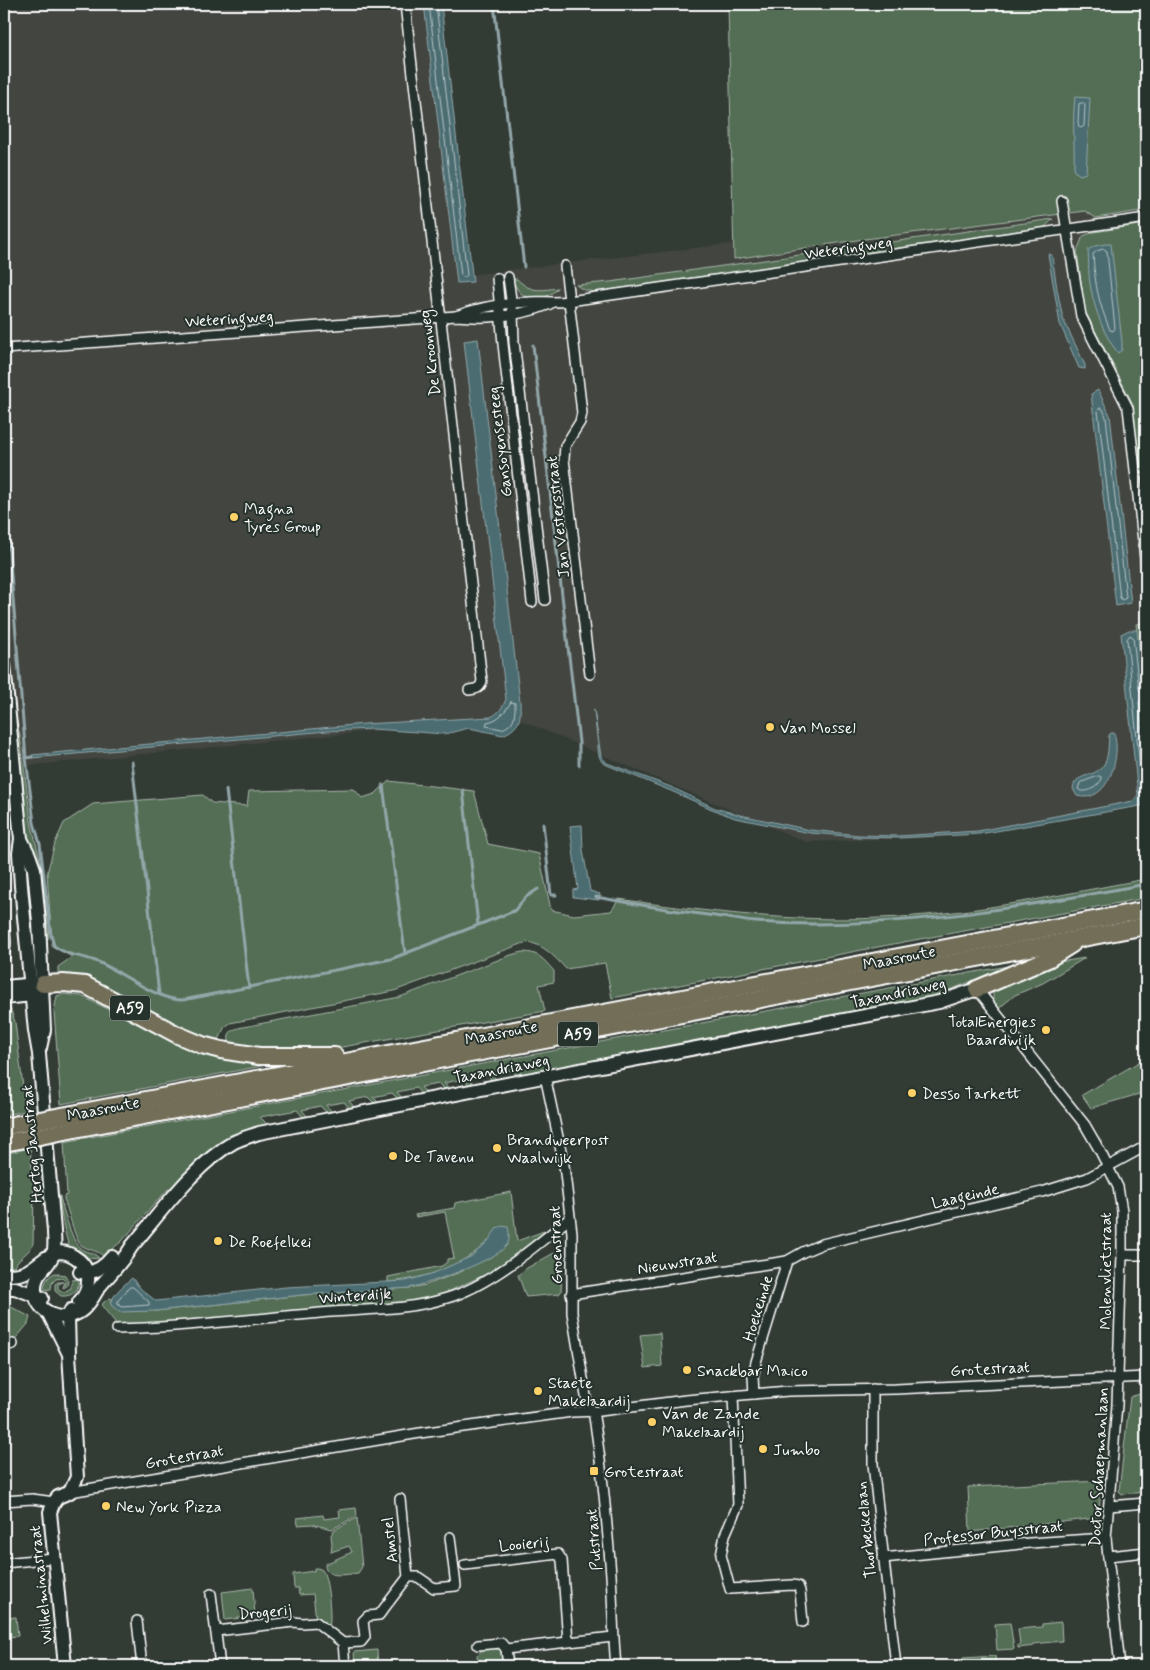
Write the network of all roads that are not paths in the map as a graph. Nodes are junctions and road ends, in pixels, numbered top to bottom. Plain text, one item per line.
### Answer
1 (405, 4) edge
2 (1062, 200) dead end
3 (1146, 218) edge
4 (1067, 230) junction
5 (564, 266) dead end
6 (508, 277) dead end
7 (497, 278) dead end
8 (569, 301) junction
9 (553, 303) junction
10 (512, 304) junction
11 (499, 305) junction
12 (513, 314) junction
13 (456, 316) junction
14 (500, 316) junction
15 (440, 318) junction
16 (4, 349) edge
17 (1146, 568) edge
18 (545, 600) dead end
19 (532, 602) dead end
20 (4, 665) edge
21 (590, 674) dead end
22 (469, 690) dead end
23 (1146, 910) edge
24 (4, 922) edge
25 (1146, 926) edge
26 (1082, 938) junction
27 (4, 957) edge
28 (4, 987) edge
29 (35, 987) junction
30 (977, 990) junction
31 (4, 998) edge
32 (374, 1057) junction
33 (545, 1076) junction
34 (73, 1121) junction
35 (11, 1133) edge
36 (1146, 1146) edge
37 (1108, 1167) junction
38 (570, 1218) junction
39 (54, 1231) junction
40 (132, 1246) junction
41 (68, 1254) junction
42 (1122, 1255) junction
43 (1146, 1255) edge
44 (46, 1260) junction
45 (787, 1261) junction
46 (85, 1268) junction
47 (4, 1274) edge
48 (5, 1287) edge
49 (571, 1294) junction
50 (41, 1304) junction
51 (73, 1312) junction
52 (116, 1329) dead end
53 (69, 1354) junction
54 (1146, 1377) edge
55 (1118, 1379) junction
56 (873, 1389) junction
57 (754, 1394) junction
58 (733, 1396) junction
59 (593, 1412) junction
60 (70, 1492) junction
61 (400, 1498) dead end
62 (8, 1501) edge
63 (54, 1502) junction
64 (1146, 1503) edge
65 (1109, 1506) junction
66 (450, 1536) dead end
67 (1106, 1538) junction
68 (1146, 1552) edge
69 (1108, 1556) junction
70 (54, 1558) junction
71 (884, 1558) junction
72 (4, 1563) edge
73 (465, 1565) dead end
74 (408, 1577) junction
75 (211, 1594) dead end
76 (137, 1621) dead end
77 (803, 1622) dead end
78 (216, 1631) junction
79 (613, 1637) junction
80 (568, 1641) junction
81 (342, 1643) junction
82 (478, 1644) dead end
83 (506, 1649) junction
84 (65, 1666) edge
85 (142, 1666) edge
86 (220, 1666) edge
87 (345, 1666) edge
88 (508, 1666) edge
89 (616, 1666) edge
90 (896, 1666) edge
91 (1120, 1666) edge

1 - 15 street, De Kroonweg
2 - 4 street
3 - 4 street, Weteringweg
4 - 8 street, Weteringweg
4 - 17 street
5 - 8 street, Jan Vestersstraat
6 - 10 street, Gansoyensesteeg
7 - 11 street, Gansoyensesteeg
8 - 9 street, Weteringweg
8 - 21 street, Jan Vestersstraat
9 - 10 street, Weteringweg
9 - 12 street, Weteringweg
10 - 11 street, Weteringweg
10 - 12 street, Gansoyensesteeg
11 - 13 street, Weteringweg
11 - 14 street, Gansoyensesteeg
12 - 14 street, Weteringweg
12 - 18 street, Gansoyensesteeg
13 - 14 street, Weteringweg
13 - 15 street, Weteringweg
14 - 19 street, Gansoyensesteeg
15 - 16 street, Weteringweg
15 - 22 street, De Kroonweg
20 - 29 main road, Hertog Janstraat
23 - 32 highway, Maasroute / A59
24 - 27 street
25 - 26 highway, Maasroute / A59
26 - 30 highway, A59
26 - 34 highway, Maasroute / A59
28 - 29 main road
29 - 31 main road
29 - 32 highway, A59
29 - 39 main road, Hertog Janstraat
30 - 33 main road, Taxandriaweg
30 - 37 street, Molenvlietstraat
32 - 34 highway, Maasroute / A59
33 - 38 street, Groenstraat
33 - 40 main road, Taxandriaweg
34 - 35 highway, Maasroute / A59, bridge
36 - 37 street, Laageinde
37 - 42 street, Molenvlietstraat
37 - 45 street, Laageinde
38 - 49 street, Groenstraat
38 - 52 street, Winterdijk
39 - 41 main road, Hertog Janstraat
39 - 44 main road, Hertog Janstraat
40 - 46 main road, Taxandriaweg
40 - 51 main road, Taxandriaweg
41 - 44 main road
41 - 46 main road
42 - 43 street
42 - 55 street, Molenvlietstraat
44 - 46 main road
44 - 47 main road
44 - 50 main road, Hertog Janstraat
45 - 49 street, Nieuwstraat
45 - 57 street, Hoekeinde
46 - 51 main road
48 - 50 main road
49 - 59 street, Groenstraat
50 - 51 main road
50 - 51 main road
50 - 53 main road
51 - 53 main road
53 - 60 main road
54 - 55 street, Grotestraat
55 - 56 street, Grotestraat
55 - 65 street, Doctor Schaepmanlaan
56 - 57 street, Grotestraat
56 - 71 street, Thorbeckelaan
57 - 58 street, Grotestraat
58 - 59 street, Grotestraat
58 - 77 street
59 - 60 street, Grotestraat
59 - 79 street, Putstraat
60 - 63 main road, Grotestraat
61 - 74 street, Amstel
62 - 63 street
63 - 70 main road, Wilhelminastraat
64 - 65 street
65 - 67 street, Doctor Schaepmanlaan
66 - 74 street, Amstel
67 - 69 street, Doctor Schaepmanlaan
67 - 71 street, Professor Buysstraat
68 - 69 street, Doctor Schaepmanlaan
69 - 91 street, Doctor Schaepmanlaan
70 - 72 street
70 - 84 main road, Wilhelminastraat
71 - 90 street, Thorbeckelaan
73 - 80 street, Looierij
74 - 81 street, Amstel
75 - 78 street, Drogerij
76 - 85 street
78 - 81 street, Drogerij
78 - 86 street, Drogerij
79 - 80 street
79 - 89 street, Putstraat
80 - 83 street
81 - 87 street
82 - 83 street
83 - 88 street

